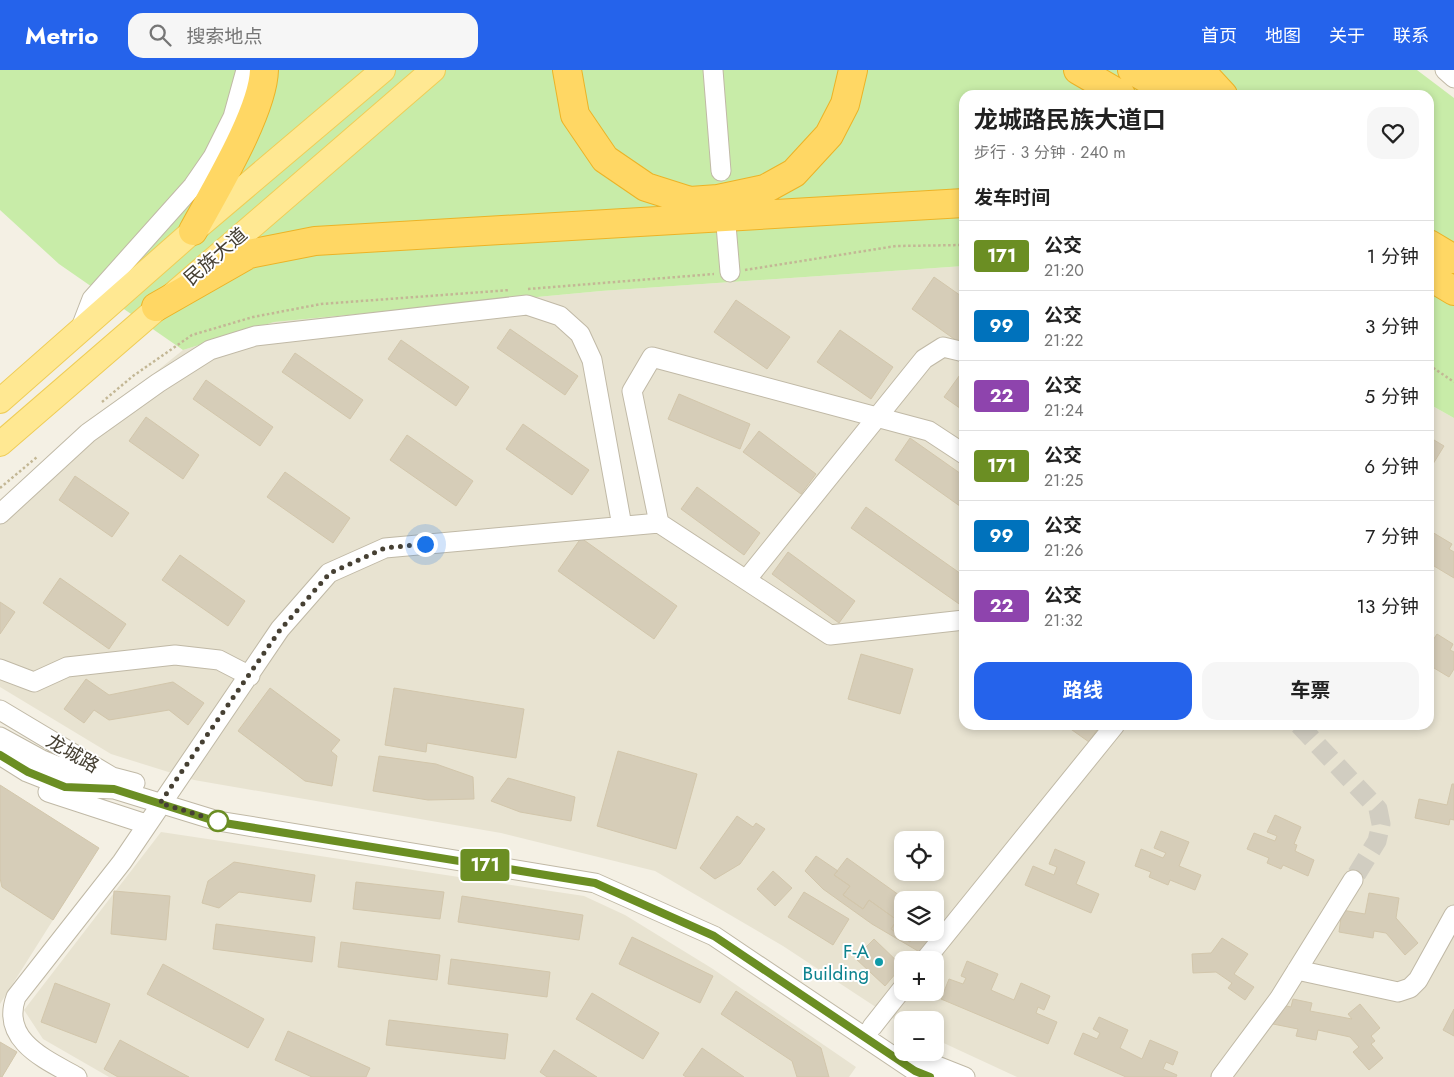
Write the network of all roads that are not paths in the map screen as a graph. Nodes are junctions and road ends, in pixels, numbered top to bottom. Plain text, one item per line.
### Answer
1 (246, 70) edge
2 (264, 70) edge
3 (383, 70) edge
4 (432, 70) edge
5 (567, 70) edge
6 (714, 70) edge
7 (853, 70) edge
8 (1078, 70) edge
9 (1132, 70) edge
10 (1160, 70) edge
11 (1200, 70) edge
12 (1445, 70) edge
13 (1454, 78) edge
14 (1112, 90) edge
15 (1166, 90) edge
16 (1194, 90) edge
17 (1218, 90) edge
18 (721, 170) dead end
19 (959, 203) edge
20 (726, 225) dead end
21 (1434, 229) edge
22 (193, 230) junction
23 (1454, 240) edge
24 (1434, 247) edge
25 (1454, 259) edge
26 (730, 272) dead end
27 (1434, 279) edge
28 (1434, 282) edge
29 (1454, 291) edge
30 (156, 307) junction
31 (79, 331) junction
32 (959, 351) edge
33 (0, 401) edge
34 (877, 417) junction
35 (0, 444) edge
36 (959, 451) edge
37 (0, 514) edge
38 (659, 523) junction
39 (622, 526) junction
40 (746, 580) junction
41 (959, 621) edge
42 (0, 670) edge
43 (250, 676) junction
44 (0, 710) edge
45 (1111, 730) edge
46 (3, 740) edge
47 (0, 769) edge
48 (113, 783) junction
49 (164, 798) junction
50 (146, 824) junction
51 (1353, 880) tunnel mouth
52 (1454, 915) edge
53 (933, 951) edge
54 (1297, 970) junction
55 (894, 999) edge
56 (5, 1020) edge
57 (872, 1027) junction
58 (894, 1042) edge
59 (923, 1061) edge
60 (77, 1077) edge
61 (930, 1077) edge
62 (965, 1077) edge
63 (1221, 1077) edge

1 - 31 street
2 - 22 highway
3 - 22 main road, 民族大道
4 - 30 main road, 民族大道
5 - 7 highway
6 - 18 street
8 - 14 highway
9 - 15 highway
10 - 16 highway
11 - 17 highway
12 - 13 street
19 - 30 highway
20 - 26 street
21 - 23 highway
22 - 31 main road, 民族大道
24 - 25 highway
27 - 29 highway
28 - 29 highway
30 - 35 main road, 民族大道
31 - 33 main road, 民族大道
32 - 34 street
34 - 36 street
34 - 38 street
34 - 40 street
37 - 39 street
38 - 39 street
38 - 40 street
39 - 43 street
40 - 41 street
42 - 43 street
43 - 49 street
44 - 48 street, 龙城路
45 - 53 street
46 - 48 street
46 - 48 street, 龙城路
47 - 50 street
48 - 49 street, 龙城路
49 - 50 street
49 - 57 street, 龙城路
49 - 61 street, 龙城路
50 - 56 street
51 - 54 street
52 - 54 street
54 - 63 street
55 - 57 street
56 - 60 street
57 - 58 street, 龙城路
59 - 62 street

